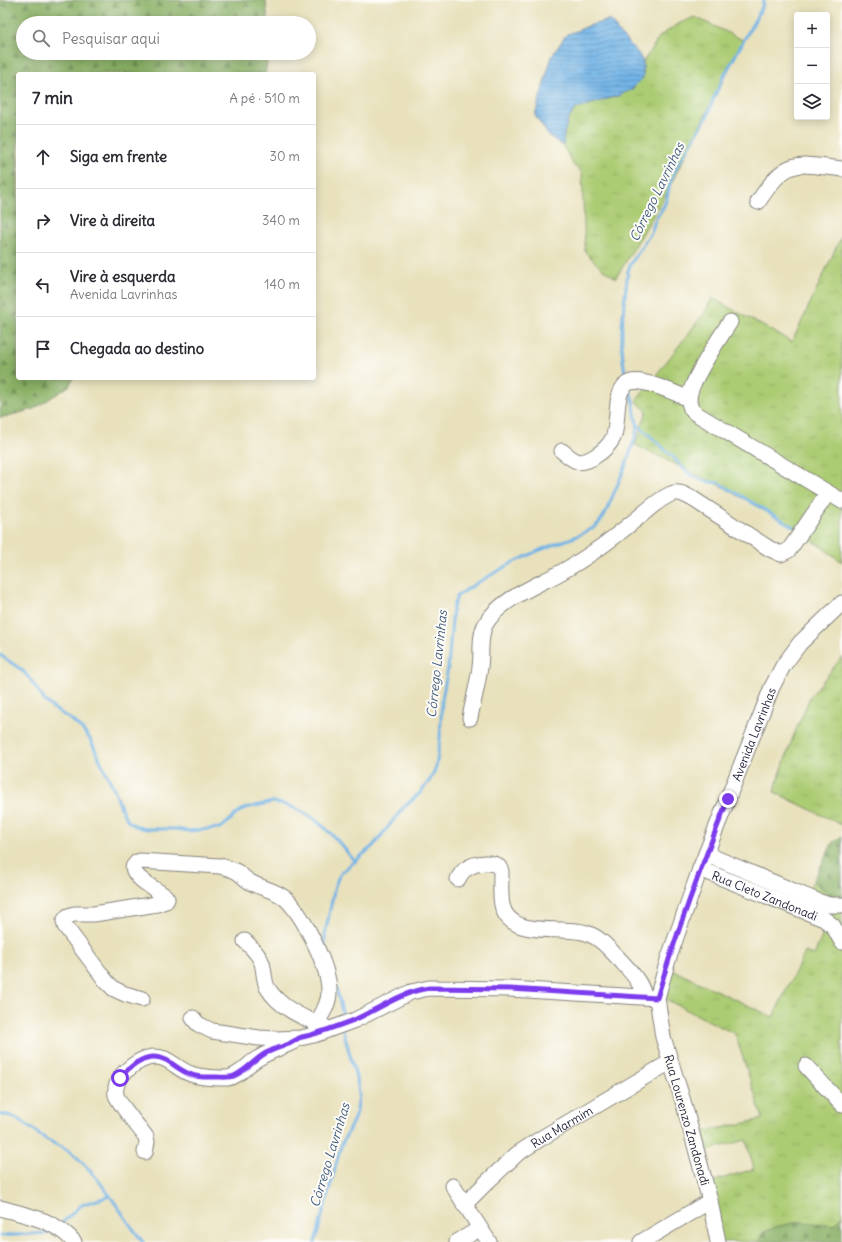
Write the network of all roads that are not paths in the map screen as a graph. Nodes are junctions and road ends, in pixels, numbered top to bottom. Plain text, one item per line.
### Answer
1 (842, 169) edge
2 (758, 202) dead end
3 (730, 322) dead end
4 (689, 399) junction
5 (562, 451) dead end
6 (837, 494) edge
7 (842, 603) edge
8 (470, 718) dead end
9 (706, 854) junction
10 (700, 869) junction
11 (458, 879) dead end
12 (842, 905) edge
13 (245, 941) dead end
14 (842, 942) edge
15 (650, 997) junction
16 (142, 999) dead end
17 (193, 1018) dead end
18 (323, 1026) junction
19 (300, 1038) junction
20 (670, 1062) junction
21 (806, 1066) dead end
22 (842, 1105) edge
23 (145, 1152) dead end
24 (453, 1186) dead end
25 (710, 1201) junction
26 (464, 1205) junction
27 (0, 1208) edge
28 (479, 1229) junction
29 (74, 1242) edge
30 (457, 1242) edge
31 (489, 1242) edge
32 (641, 1242) edge
33 (718, 1242) edge

1 - 2 street
3 - 4 street
4 - 5 street
4 - 6 street
6 - 8 street
7 - 9 street, Avenida Lavrinhas
9 - 10 street, Avenida Lavrinhas
9 - 12 street
10 - 14 street, Rua Cleto Zandonadi
10 - 15 street, Avenida Lavrinhas
11 - 15 street
13 - 18 street
15 - 18 street
15 - 20 street, Rua Lourenzo Zandonadi
16 - 18 street
17 - 19 street
18 - 19 street
19 - 23 street
20 - 25 street, Rua Lourenzo Zandonadi
20 - 26 street, Rua Marmim
21 - 22 street
24 - 26 street
25 - 32 street
25 - 33 street, Rua Lourenzo Zandonadi
26 - 28 street
27 - 29 street
28 - 30 street
28 - 31 street

